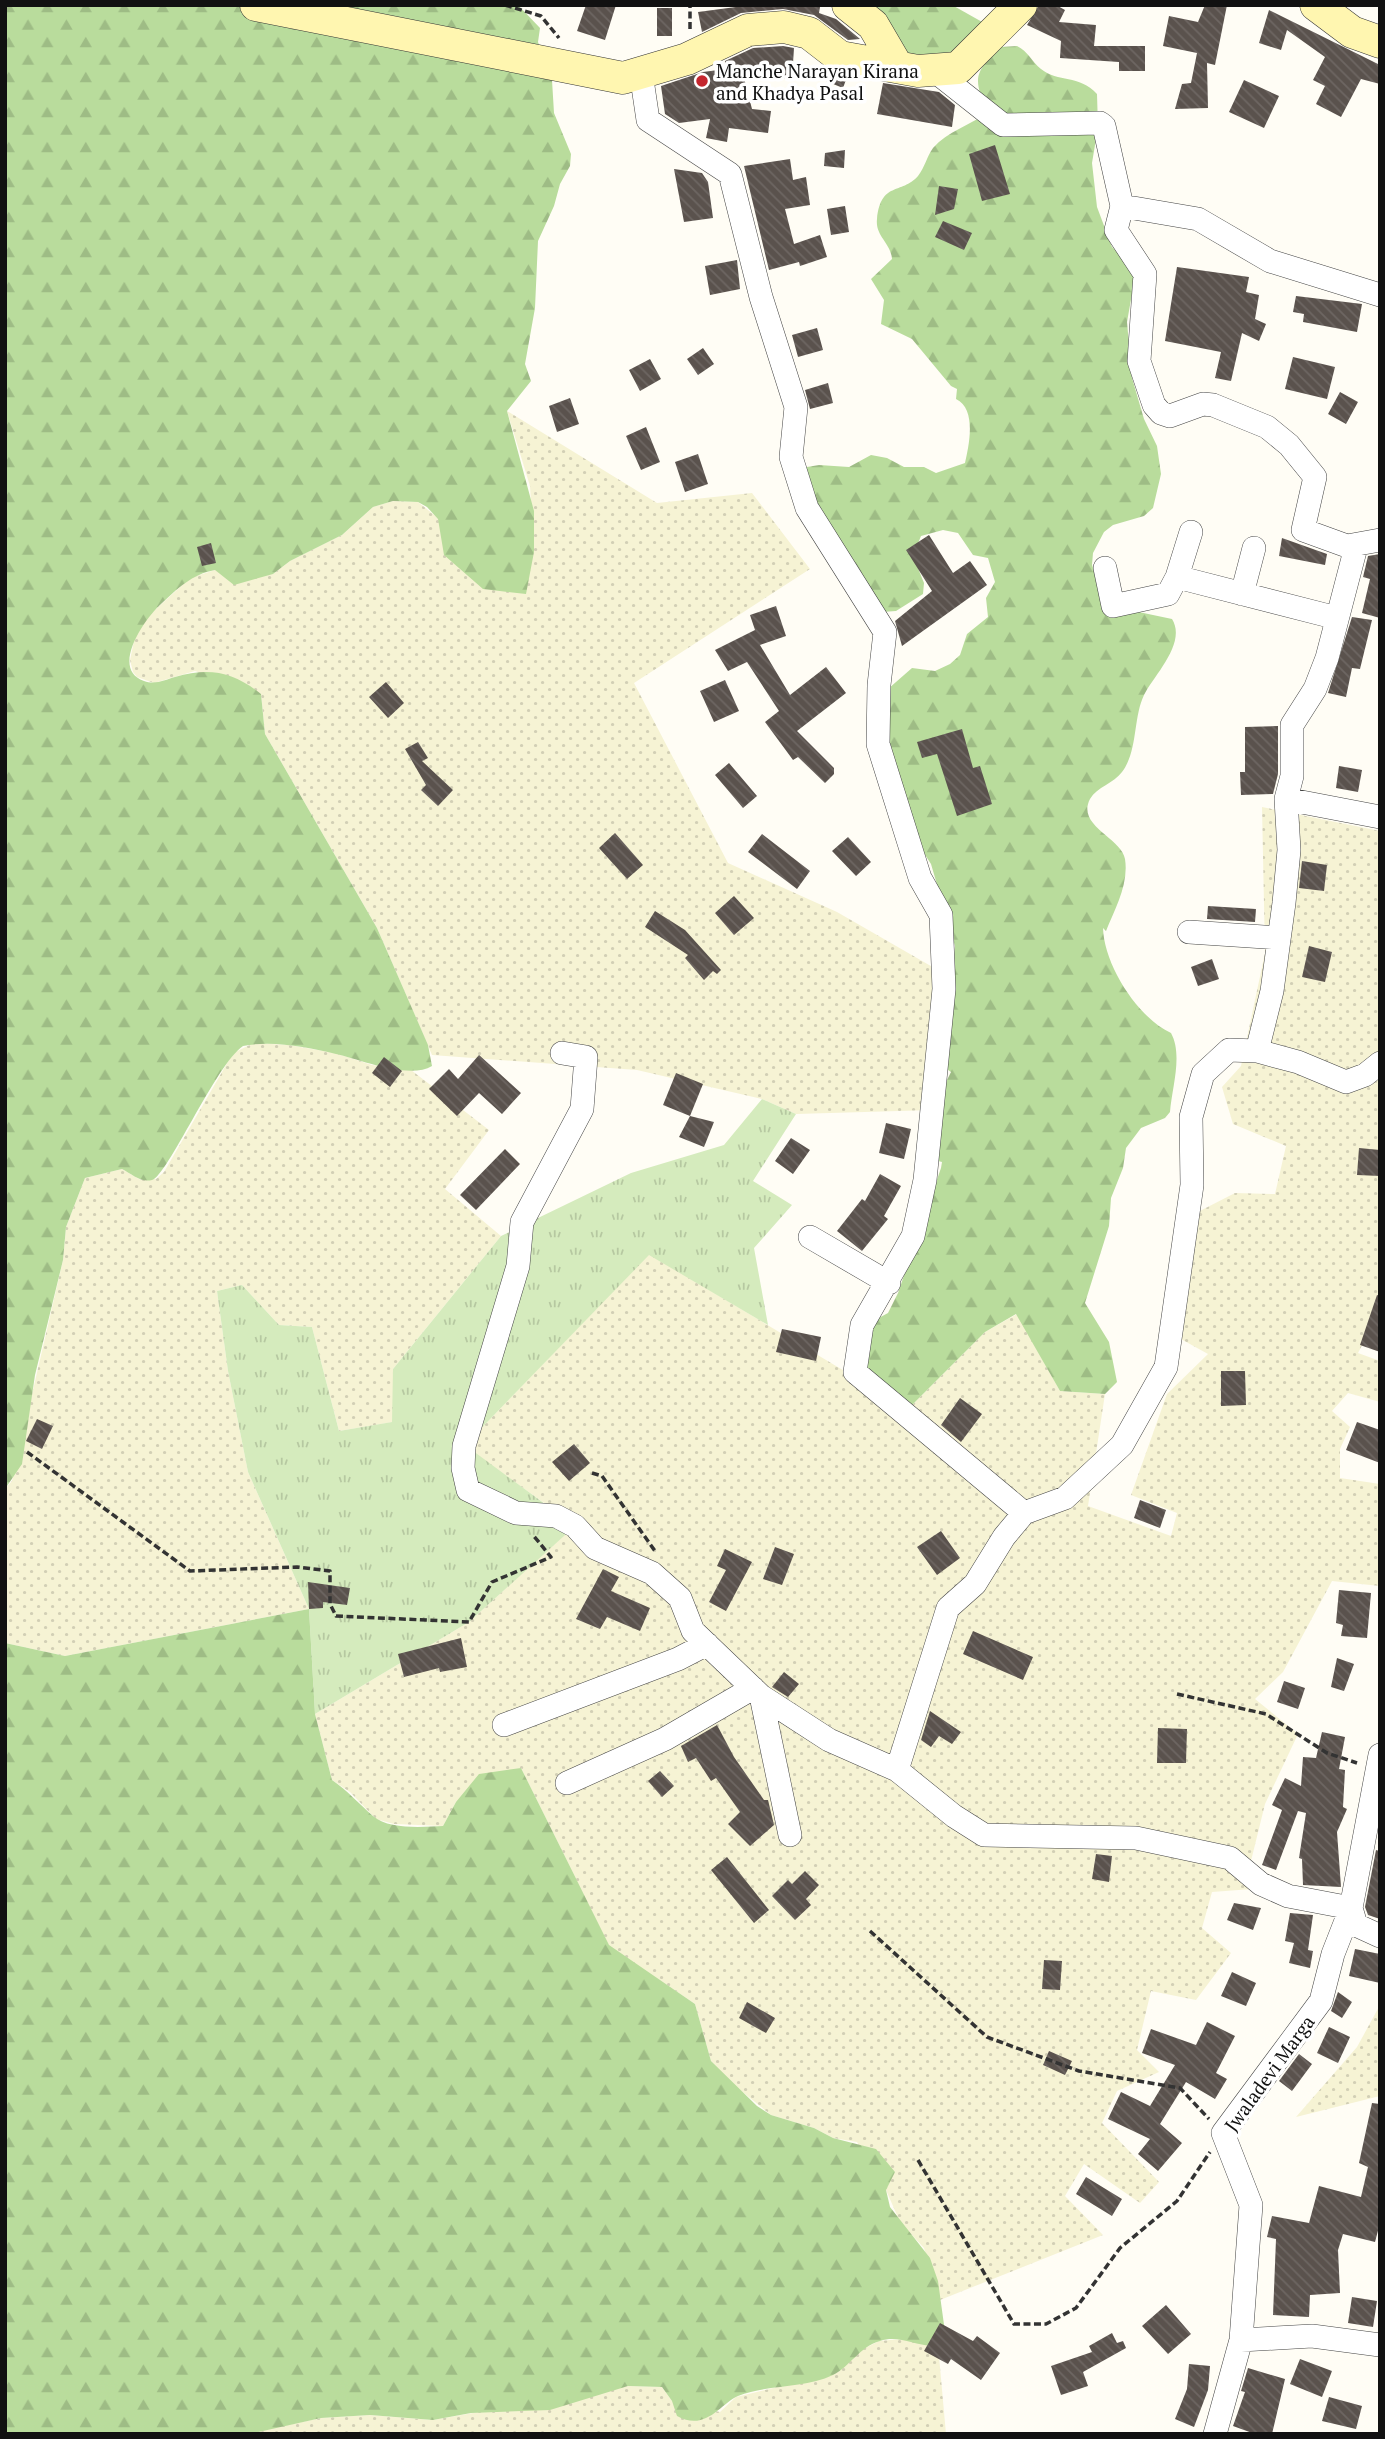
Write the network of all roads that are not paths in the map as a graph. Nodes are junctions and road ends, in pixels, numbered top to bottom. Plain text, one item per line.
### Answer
1 (256, 5) edge
2 (848, 5) edge
3 (1021, 5) edge
4 (1315, 5) edge
5 (1380, 42) edge
6 (897, 66) junction
7 (936, 72) junction
8 (641, 73) junction
9 (1122, 206) junction
10 (1380, 295) edge
11 (1191, 532) dead end
12 (1380, 540) edge
13 (1356, 547) junction
14 (1254, 548) dead end
15 (1105, 568) dead end
16 (1177, 577) junction
17 (1242, 594) junction
18 (1337, 618) junction
19 (1286, 799) junction
20 (1380, 817) edge
21 (1189, 932) dead end
22 (1279, 938) junction
23 (1256, 1051) junction
24 (562, 1053) dead end
25 (1380, 1063) edge
26 (810, 1237) dead end
27 (888, 1283) junction
28 (1024, 1514) junction
29 (707, 1644) junction
30 (757, 1692) junction
31 (503, 1725) dead end
32 (1378, 1762) edge
33 (897, 1770) junction
34 (567, 1783) dead end
35 (790, 1835) dead end
36 (1351, 1908) junction
37 (1380, 1936) edge
38 (1241, 2340) junction
39 (1380, 2345) edge
40 (1215, 2434) edge

1 - 8 street
2 - 6 street
3 - 7 street
4 - 5 street
6 - 7 street
6 - 8 street
7 - 9 street
8 - 27 street
9 - 10 street
9 - 13 street
11 - 16 street
12 - 13 street
13 - 18 street
14 - 17 street
15 - 16 street
16 - 17 street
17 - 18 street
18 - 19 street
19 - 20 street
19 - 22 street
21 - 22 street
22 - 23 street
23 - 25 street
23 - 28 street
24 - 29 street
26 - 27 street
27 - 28 street
28 - 33 street
29 - 30 street
29 - 31 street
30 - 33 street
30 - 34 street
30 - 35 street
32 - 36 street, Jwaladevi Marga
33 - 36 street
36 - 37 street
36 - 38 street, Jwaladevi Marga
38 - 39 street
38 - 40 street, Jwaladevi Marga

